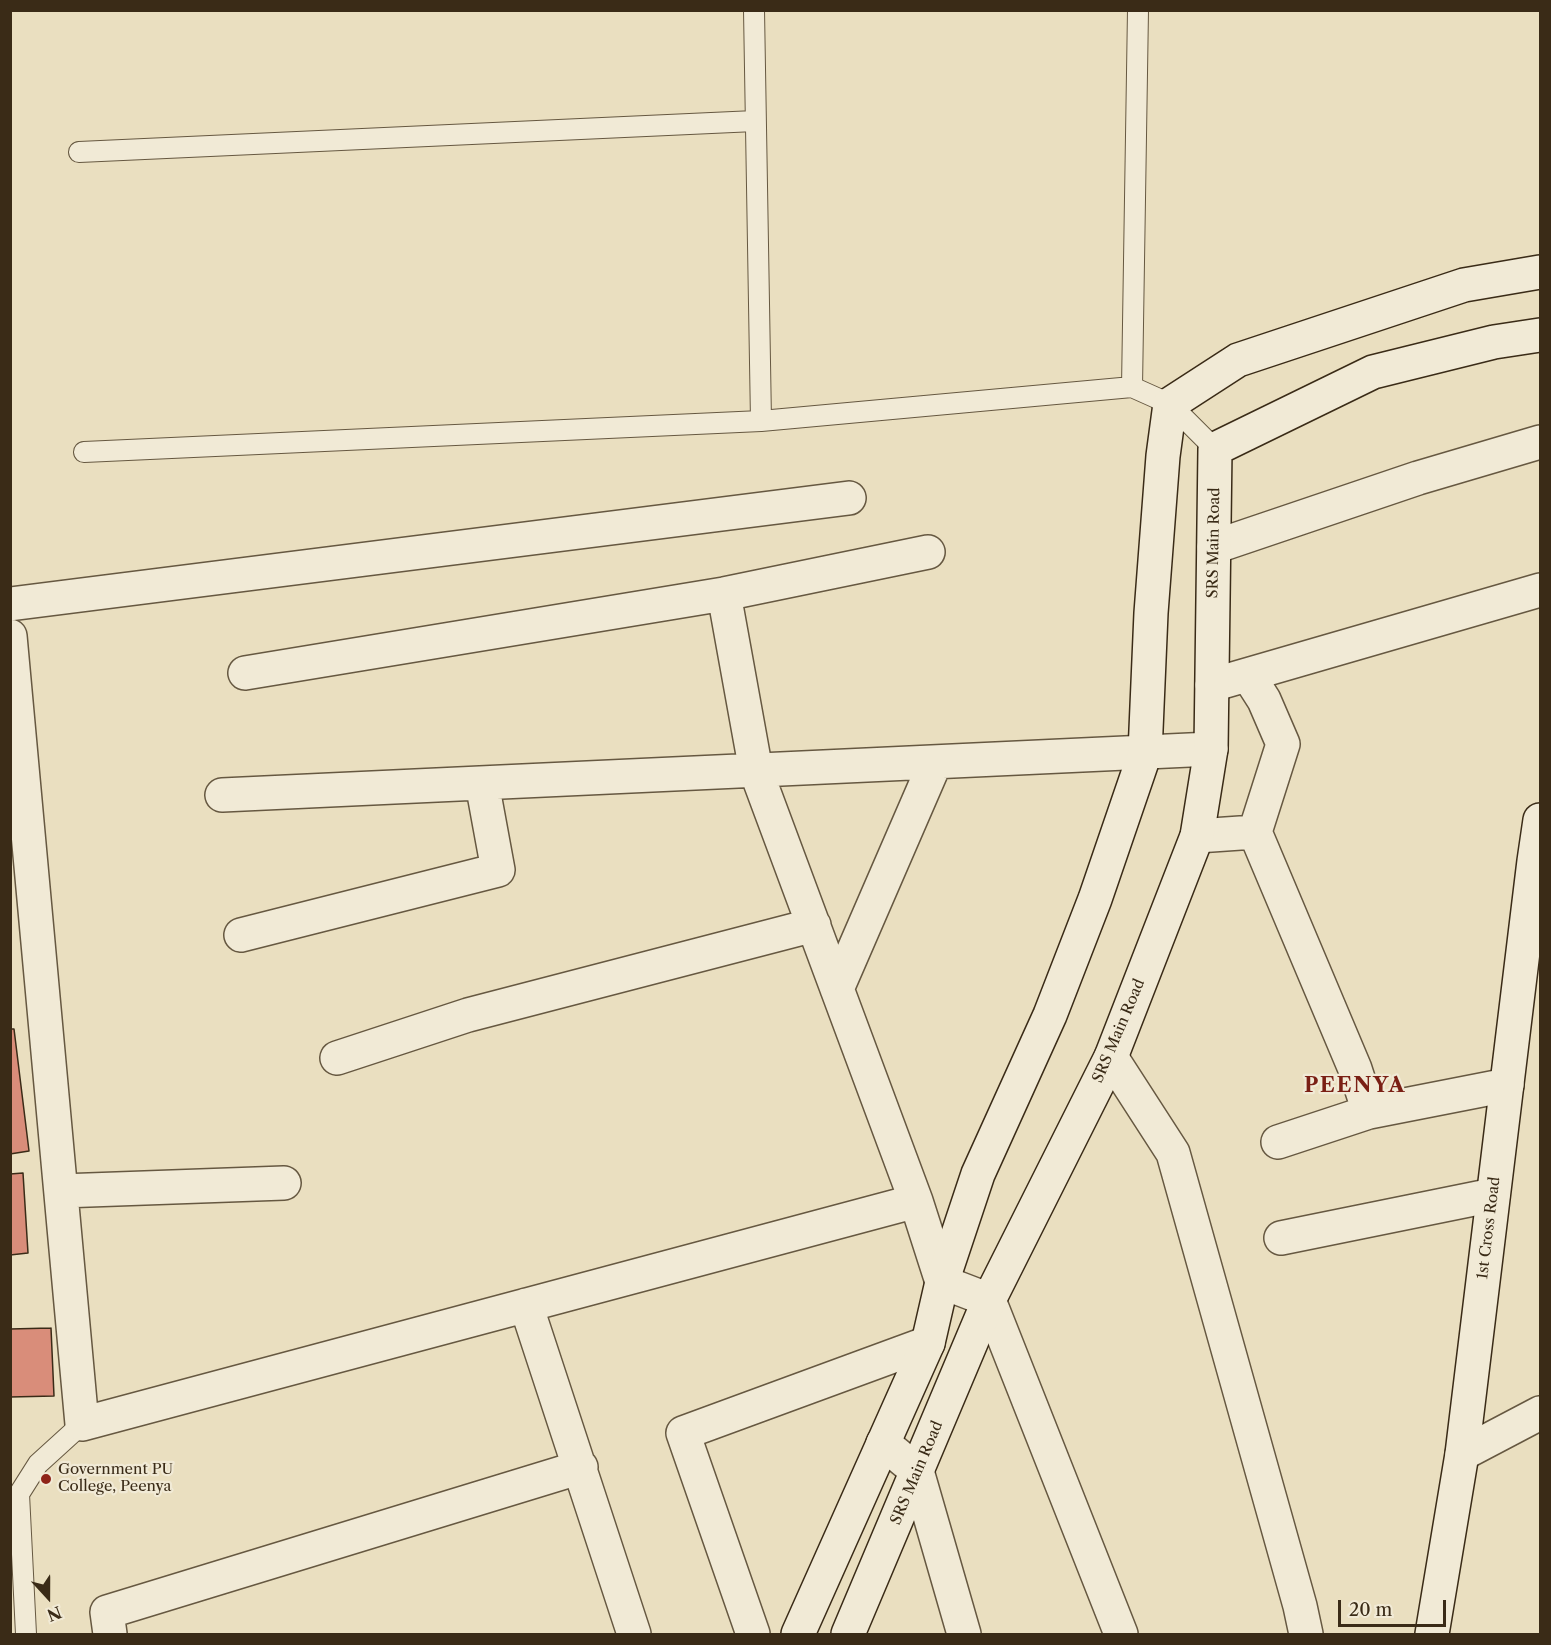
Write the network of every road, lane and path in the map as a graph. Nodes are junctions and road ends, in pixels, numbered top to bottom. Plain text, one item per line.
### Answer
1 (754, 10) edge
2 (1138, 10) edge
3 (755, 121) junction
4 (79, 152) dead end
5 (1540, 272) edge
6 (1540, 335) edge
7 (1132, 387) junction
8 (1170, 404) junction
9 (761, 421) junction
10 (1540, 442) edge
11 (1215, 449) junction
12 (84, 452) dead end
13 (849, 498) dead end
14 (1214, 547) junction
15 (928, 552) dead end
16 (1540, 590) edge
17 (724, 594) junction
18 (10, 604) edge
19 (10, 636) edge
20 (245, 673) dead end
21 (1248, 675) junction
22 (1212, 685) junction
23 (1211, 749) junction
24 (1145, 753) junction
25 (935, 763) junction
26 (756, 771) junction
27 (482, 783) junction
28 (222, 795) dead end
29 (1540, 820) edge
30 (1255, 832) junction
31 (1197, 836) junction
32 (1537, 860) edge
33 (814, 925) junction
34 (241, 935) dead end
35 (837, 989) junction
36 (337, 1058) dead end
37 (1111, 1058) junction
38 (1507, 1085) junction
39 (1369, 1112) junction
40 (1278, 1142) dead end
41 (284, 1183) dead end
42 (61, 1191) junction
43 (1493, 1195) junction
44 (916, 1201) junction
45 (1281, 1238) dead end
46 (942, 1282) junction
47 (989, 1300) junction
48 (526, 1305) junction
49 (928, 1343) junction
50 (1540, 1413) edge
51 (82, 1424) junction
52 (883, 1443) junction
53 (1462, 1454) junction
54 (581, 1467) junction
55 (917, 1471) junction
56 (857, 1627) edge
57 (26, 1635) edge
58 (110, 1635) edge
59 (634, 1635) edge
60 (753, 1635) edge
61 (798, 1635) edge
62 (964, 1635) edge
63 (1121, 1635) edge
64 (1305, 1635) edge
65 (1431, 1635) edge

1 - 3 lane
2 - 7 lane
3 - 4 lane
3 - 9 lane
5 - 8 street
6 - 11 street
7 - 8 lane
7 - 9 lane
8 - 11 lane
8 - 24 street
9 - 12 lane
10 - 14 street
11 - 14 street, SRS Main Road
13 - 18 street
14 - 22 street, SRS Main Road
15 - 17 street
16 - 21 street
17 - 20 street
17 - 26 street
19 - 42 street
21 - 22 street
21 - 30 street
22 - 23 street, SRS Main Road
23 - 24 street
23 - 31 street, SRS Main Road
24 - 25 street
24 - 46 street
25 - 26 street
25 - 35 street
26 - 27 street
26 - 33 street
27 - 28 street
27 - 34 street
29 - 32 street, 1st Cross Road
30 - 31 street
30 - 39 street
31 - 37 street, SRS Main Road
32 - 38 street, 1st Cross Road
33 - 35 street
33 - 36 street
35 - 44 street
37 - 47 street, SRS Main Road
37 - 64 street
38 - 39 street
38 - 43 street, 1st Cross Road
39 - 40 street
41 - 42 street
42 - 51 street
43 - 45 street
43 - 53 street, 1st Cross Road
44 - 46 street
44 - 48 street
46 - 47 street
46 - 49 street
47 - 55 street, SRS Main Road
47 - 63 street
48 - 51 street
48 - 54 street
49 - 52 street
49 - 60 street
50 - 53 street
51 - 57 lane
52 - 55 street
52 - 61 street
53 - 65 street, 1st Cross Road
54 - 58 street
54 - 59 street
55 - 56 street, SRS Main Road
55 - 62 street

